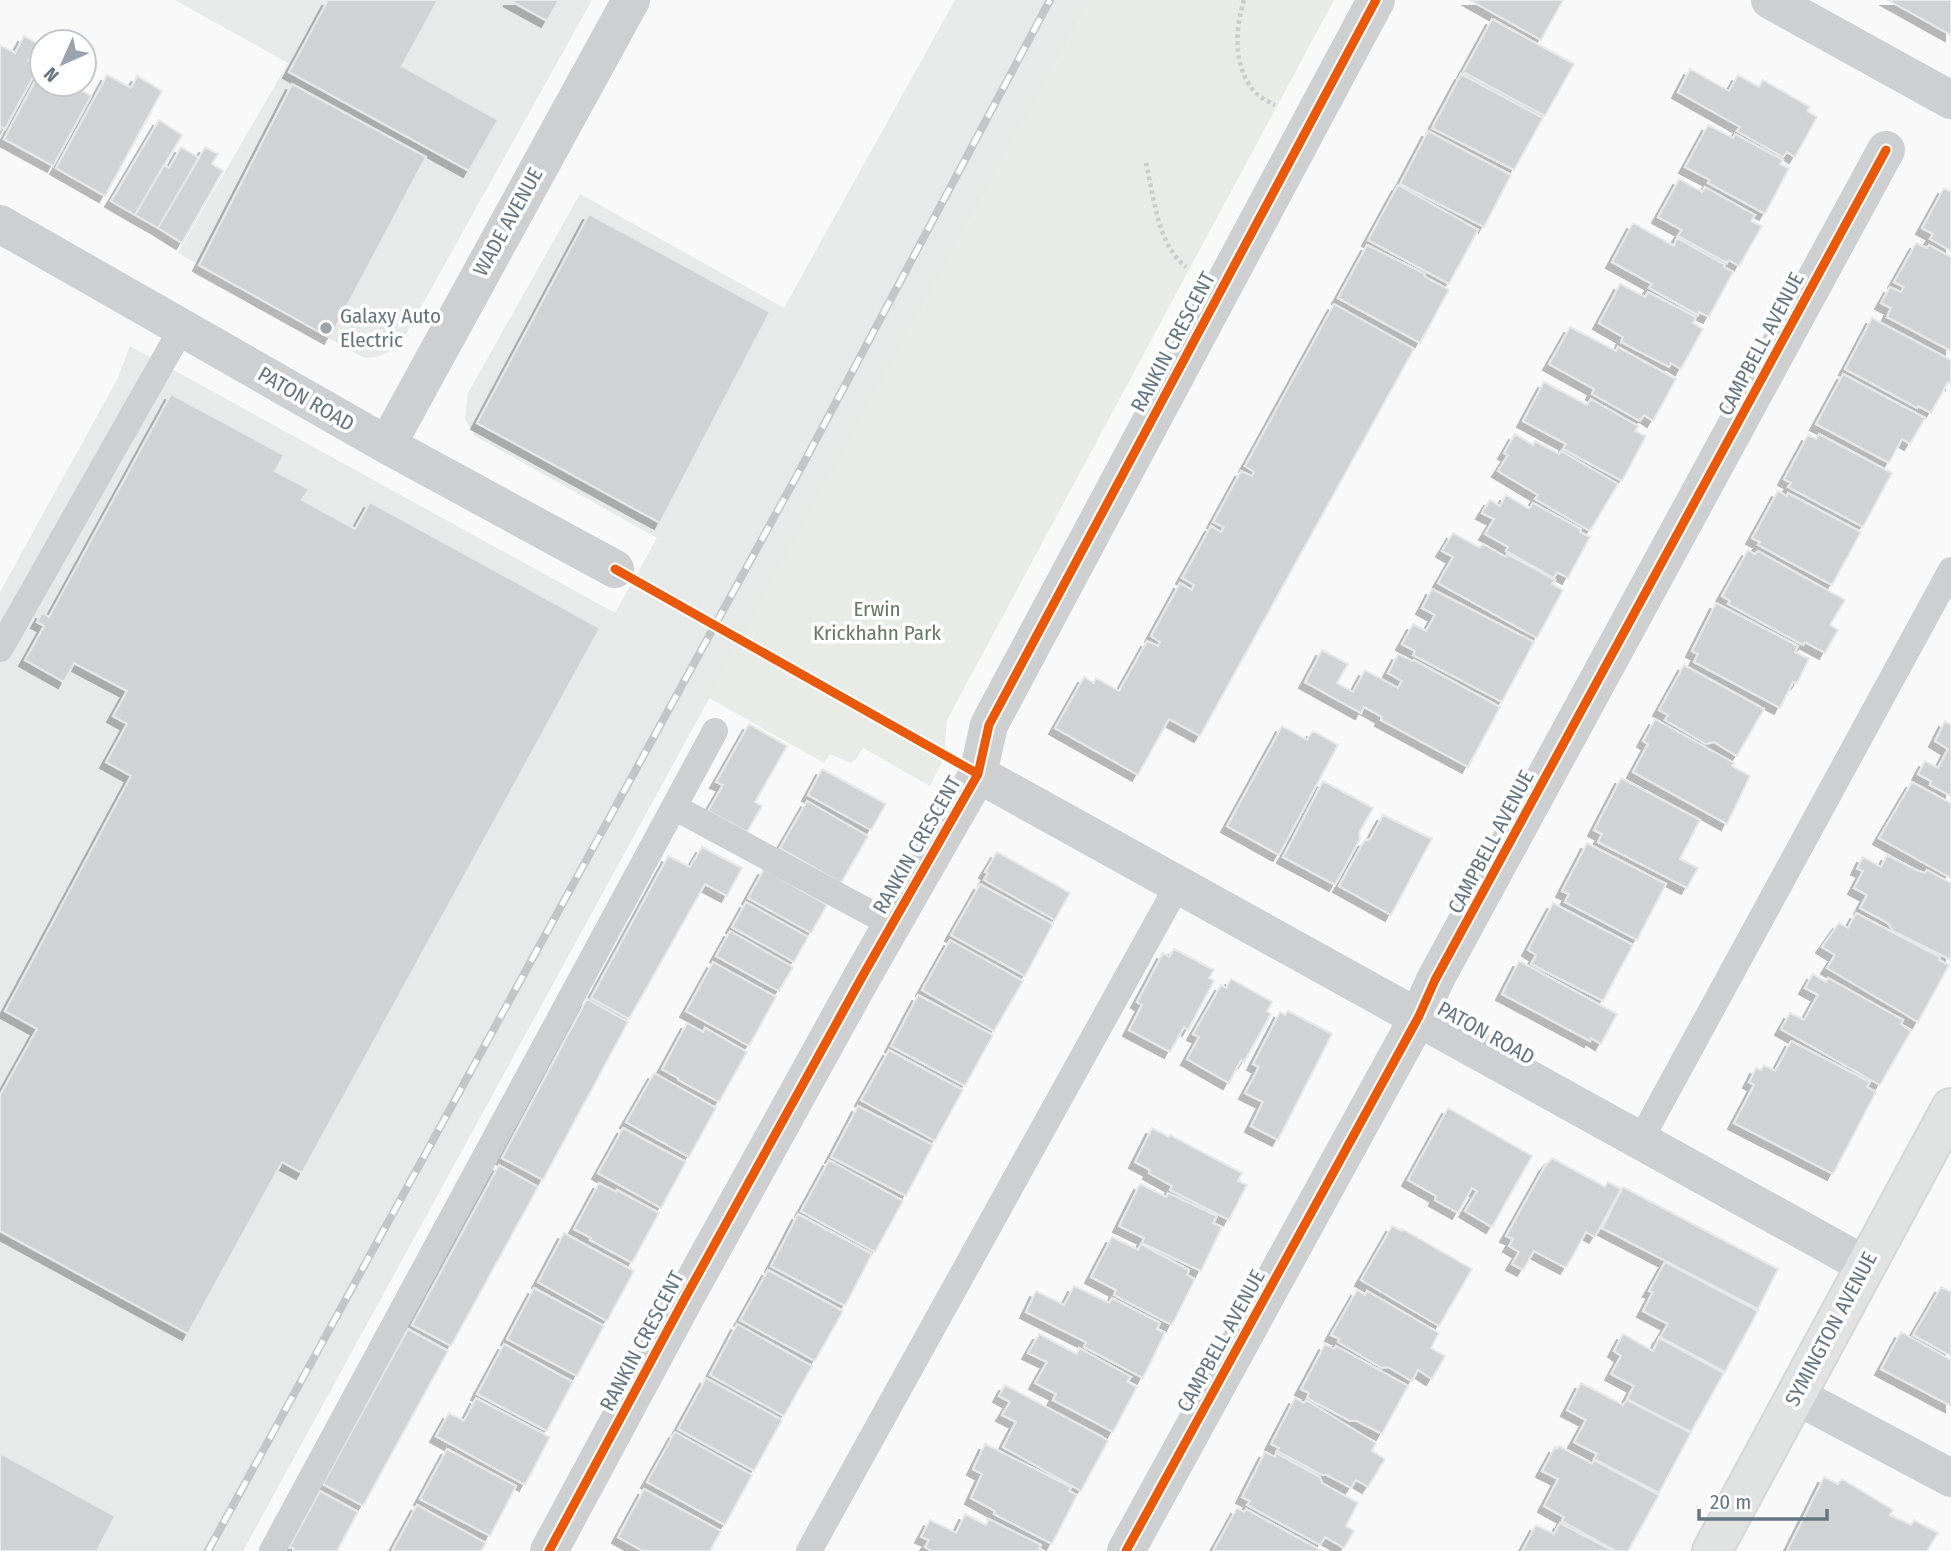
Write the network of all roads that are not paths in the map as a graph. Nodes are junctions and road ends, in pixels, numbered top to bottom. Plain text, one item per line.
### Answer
1 (631, 0) edge
2 (1376, 0) edge
3 (1770, 0) edge
4 (1951, 100) edge
5 (1886, 149) dead end
6 (0, 223) edge
7 (182, 328) junction
8 (387, 445) junction
9 (615, 569) dead end
10 (1951, 570) edge
11 (0, 649) edge
12 (715, 731) dead end
13 (978, 774) junction
14 (674, 807) junction
15 (1179, 883) junction
16 (891, 924) junction
17 (1419, 1016) junction
18 (1951, 1108) edge
19 (1640, 1139) junction
20 (1865, 1265) junction
21 (1795, 1395) junction
22 (1951, 1478) edge
23 (272, 1551) edge
24 (549, 1551) edge
25 (809, 1551) edge
26 (1126, 1551) edge
27 (1712, 1551) edge

1 - 8 street, WADE AVENUE
2 - 13 street, RANKIN CRESCENT
3 - 4 street
5 - 17 street, CAMPBELL AVENUE
6 - 7 street, PATON ROAD
7 - 8 street, PATON ROAD
7 - 11 lane
8 - 9 street, PATON ROAD
10 - 19 lane
12 - 14 lane
13 - 15 street, PATON ROAD
13 - 16 street, RANKIN CRESCENT
14 - 16 lane
14 - 23 lane
15 - 17 street, PATON ROAD
15 - 25 lane
16 - 24 street, RANKIN CRESCENT
17 - 19 street, PATON ROAD
17 - 26 street, CAMPBELL AVENUE
18 - 20 street, SYMINGTON AVENUE
19 - 20 street, PATON ROAD
20 - 21 street, SYMINGTON AVENUE
21 - 22 street
21 - 27 street, SYMINGTON AVENUE

